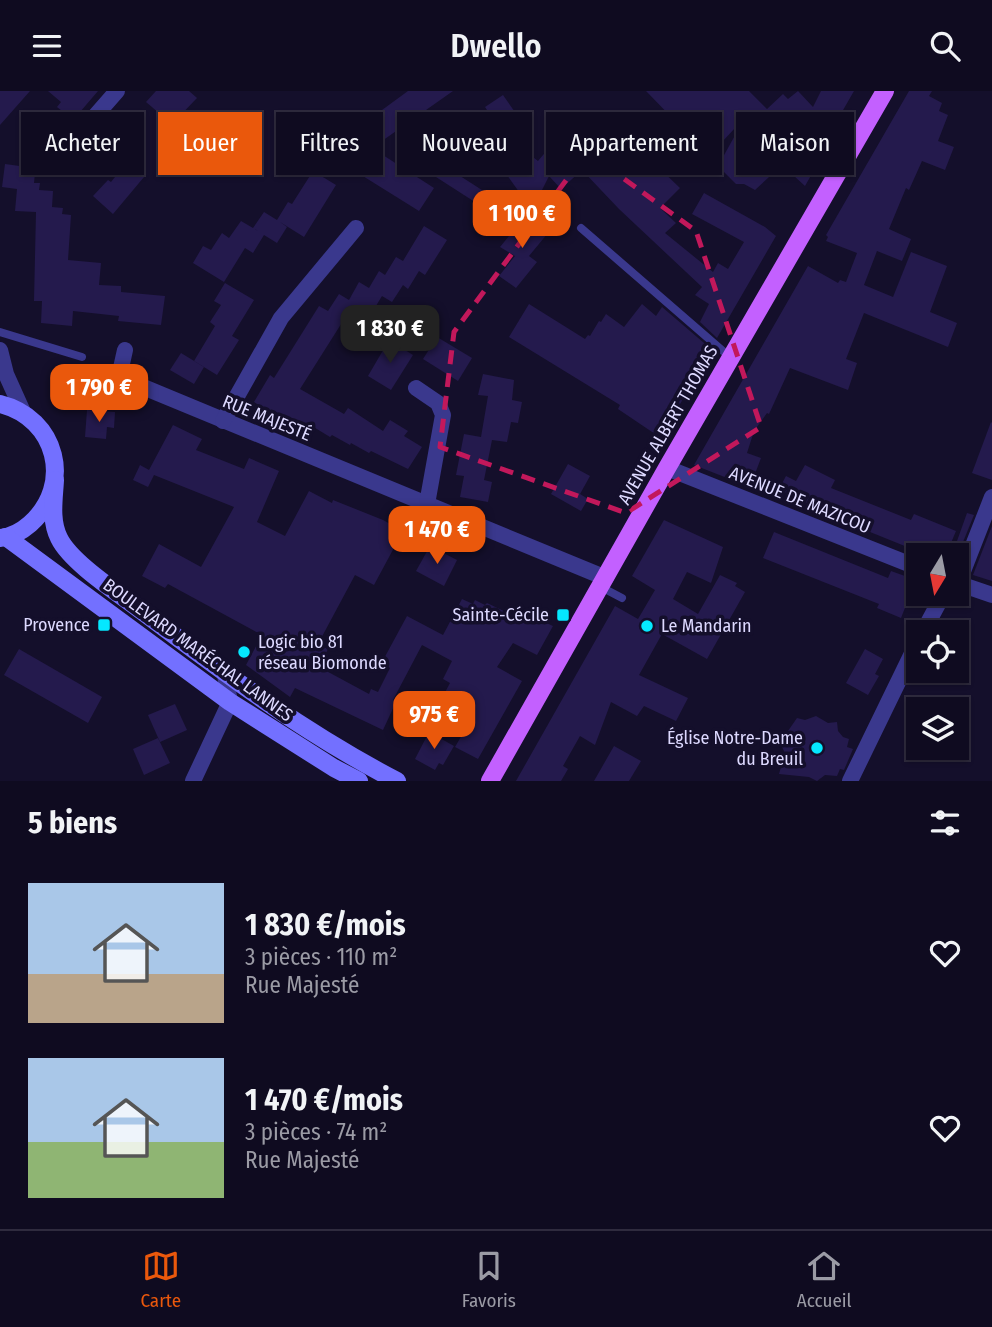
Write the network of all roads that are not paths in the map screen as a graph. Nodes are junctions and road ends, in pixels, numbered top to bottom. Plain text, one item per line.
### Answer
1 (117, 91) edge
2 (885, 91) edge
3 (99, 112) edge
4 (356, 228) dead end
5 (581, 228) dead end
6 (0, 332) edge
7 (125, 350) dead end
8 (0, 351) edge
9 (82, 357) dead end
10 (731, 358) junction
11 (416, 388) dead end
12 (0, 404) edge
13 (24, 414) junction
14 (223, 421) junction
15 (667, 468) junction
16 (55, 479) junction
17 (992, 496) edge
18 (427, 504) junction
19 (3, 538) edge
20 (970, 551) edge
21 (906, 563) edge
22 (603, 582) junction
23 (970, 588) edge
24 (992, 595) edge
25 (622, 597) dead end
26 (906, 666) edge
27 (225, 675) junction
28 (230, 702) junction
29 (193, 781) edge
30 (359, 781) edge
31 (397, 781) edge
32 (490, 781) edge
33 (850, 781) edge

1 - 3 street
2 - 10 main road, AVENUE ALBERT THOMAS
4 - 14 street
5 - 10 lane
6 - 9 lane
7 - 14 street, RUE MAJESTÉ
8 - 13 street
10 - 15 main road, AVENUE ALBERT THOMAS
11 - 18 street
12 - 13 main road, BOULEVARD MARÉCHAL LANNES
13 - 16 main road, BOULEVARD MARÉCHAL LANNES
14 - 18 street, RUE MAJESTÉ
15 - 21 street, AVENUE DE MAZICOU
15 - 22 main road, AVENUE ALBERT THOMAS
16 - 19 main road, BOULEVARD MARÉCHAL LANNES
16 - 27 main road, BOULEVARD MARÉCHAL LANNES
17 - 20 street
18 - 22 street, RUE MAJESTÉ
19 - 28 main road, BOULEVARD MARÉCHAL LANNES
22 - 25 lane
22 - 32 main road, AVENUE ALBERT THOMAS
23 - 24 street
26 - 33 street
27 - 28 street
27 - 31 main road, BOULEVARD MARÉCHAL LANNES
28 - 29 street
28 - 30 main road, BOULEVARD MARÉCHAL LANNES

